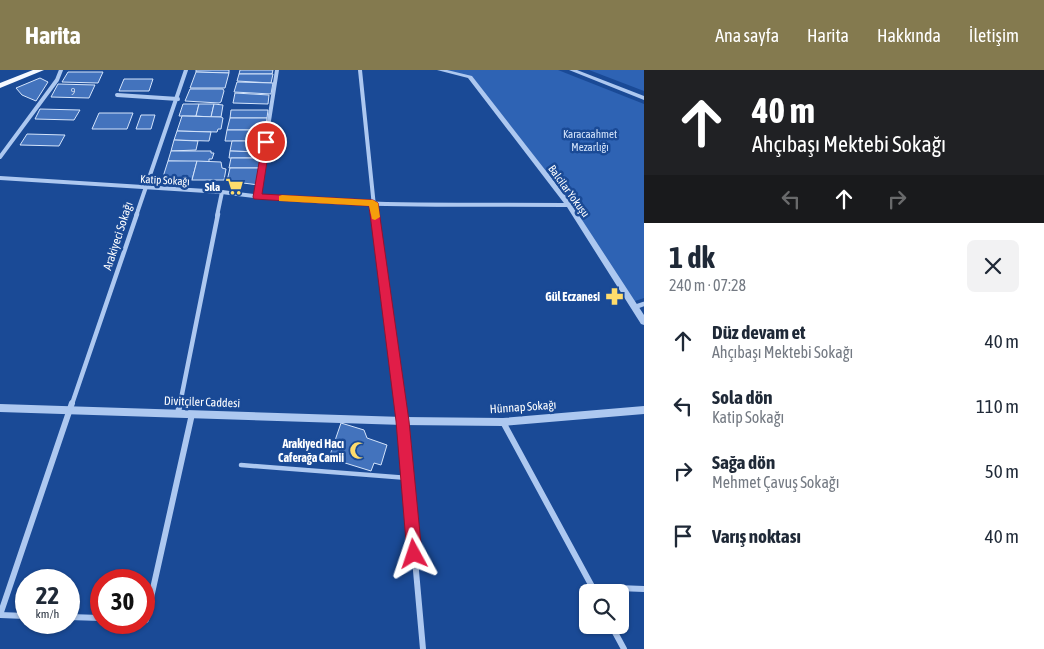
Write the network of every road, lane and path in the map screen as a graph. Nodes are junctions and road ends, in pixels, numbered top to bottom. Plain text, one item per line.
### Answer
1 (20, 70) edge
2 (40, 70) edge
3 (61, 70) edge
4 (186, 70) edge
5 (277, 70) edge
6 (360, 70) edge
7 (440, 70) edge
8 (572, 70) edge
9 (0, 78) edge
10 (0, 86) edge
11 (117, 95) dead end
12 (644, 98) edge
13 (178, 99) junction
14 (0, 157) edge
15 (0, 178) edge
16 (145, 188) junction
17 (222, 192) junction
18 (257, 197) junction
19 (373, 203) junction
20 (569, 205) junction
21 (644, 304) edge
22 (635, 307) junction
23 (644, 322) edge
24 (0, 408) edge
25 (71, 409) junction
26 (644, 410) edge
27 (178, 413) junction
28 (192, 414) junction
29 (403, 421) junction
30 (504, 422) junction
31 (241, 466) dead end
32 (408, 478) junction
33 (155, 580) edge
34 (590, 584) edge
35 (629, 589) edge
36 (644, 589) edge
37 (0, 615) edge
38 (15, 616) edge
39 (616, 634) edge
40 (423, 649) edge
41 (624, 649) edge

1 - 9 main road
2 - 10 main road
3 - 14 street
4 - 13 street, Arakiyeci Sokağı
5 - 18 street
6 - 19 street
7 - 20 street, Balcilar Yokuşu
8 - 12 street
11 - 13 street
13 - 16 street, Arakiyeci Sokağı
15 - 16 street, Katip Sokağı
16 - 17 street, Katip Sokağı
16 - 25 street, Arakiyeci Sokağı
17 - 18 street, Katip Sokağı
17 - 27 street
18 - 19 street, Katip Sokağı
19 - 20 street, Katip Sokağı
19 - 29 street
20 - 22 street, Balcilar Yokuşu
21 - 22 street
22 - 23 street, Balcilar Yokuşu
24 - 25 street, Divitçiler Caddesi
25 - 27 street, Divitçiler Caddesi
25 - 37 street, Arakiyeci Sokağı
26 - 30 street, Hünnap Sokağı
27 - 28 street, Divitçiler Caddesi
28 - 29 street, Divitçiler Caddesi
28 - 33 street
29 - 30 street, Hünnap Sokağı
29 - 32 street
30 - 34 street
31 - 32 lane
32 - 40 street
35 - 36 street
37 - 38 street
39 - 41 street

